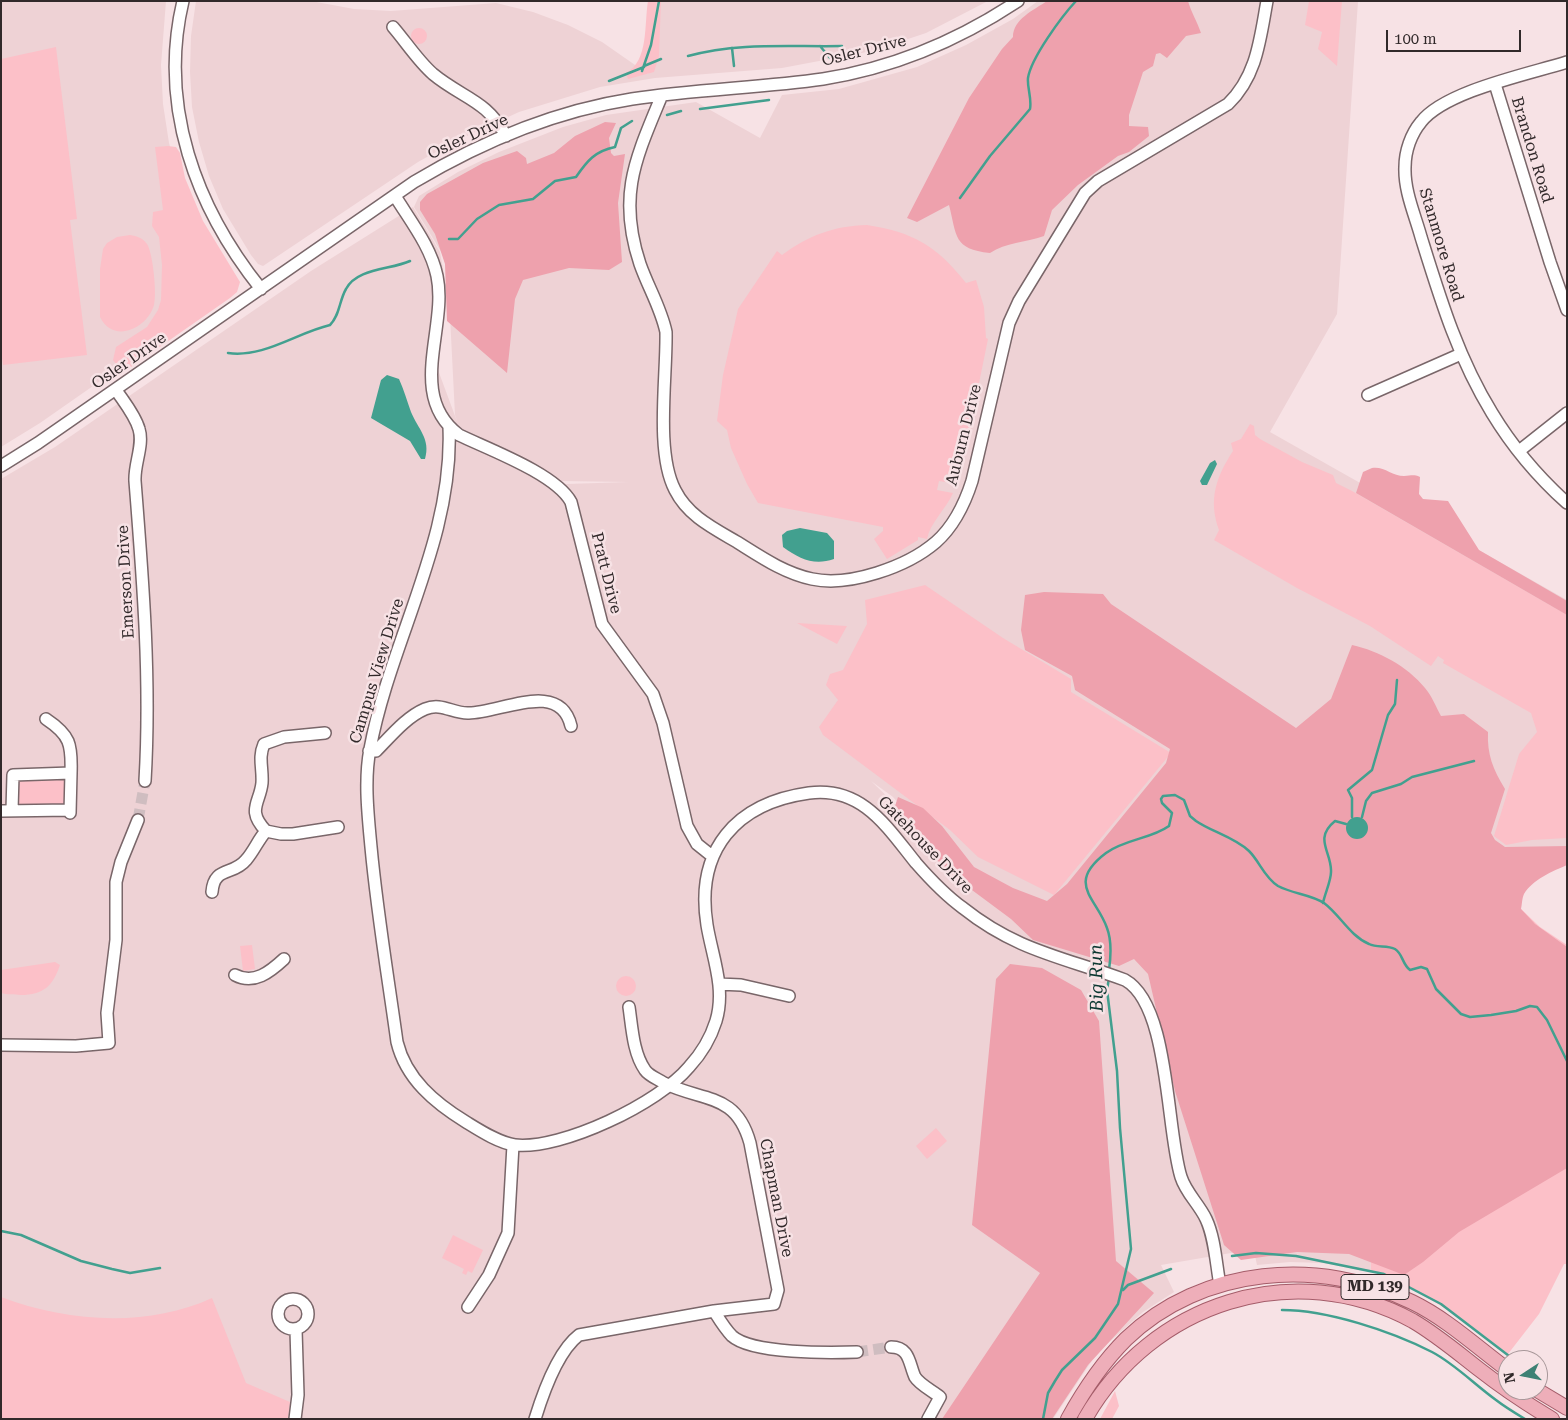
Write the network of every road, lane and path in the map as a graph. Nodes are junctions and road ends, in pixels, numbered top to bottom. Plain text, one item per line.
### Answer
1 (183, 1) edge
2 (1018, 1) edge
3 (1267, 1) edge
4 (393, 26) dead end
5 (1567, 62) edge
6 (1495, 84) junction
7 (662, 95) junction
8 (506, 136) junction
9 (395, 196) junction
10 (261, 289) junction
11 (1567, 310) edge
12 (1460, 354) junction
13 (116, 390) junction
14 (1368, 394) dead end
15 (1567, 413) edge
16 (449, 427) junction
17 (1519, 452) junction
18 (1, 466) edge
19 (1567, 503) edge
20 (46, 719) dead end
21 (571, 726) dead end
22 (325, 733) dead end
23 (369, 751) junction
24 (71, 773) junction
25 (7, 775) edge
26 (145, 781) tunnel mouth
27 (7, 811) edge
28 (138, 820) tunnel mouth
29 (338, 827) dead end
30 (266, 831) junction
31 (712, 856) junction
32 (212, 892) dead end
33 (284, 959) dead end
34 (235, 975) dead end
35 (719, 984) junction
36 (790, 996) dead end
37 (629, 1007) dead end
38 (1, 1045) edge
39 (669, 1085) junction
40 (513, 1145) junction
41 (1220, 1286) junction
42 (1279, 1293) junction
43 (468, 1307) dead end
44 (714, 1311) junction
45 (296, 1330) dead end
46 (890, 1347) tunnel mouth
47 (1140, 1350) junction
48 (857, 1352) tunnel mouth
49 (1498, 1363) edge
50 (1548, 1397) edge
51 (1567, 1408) edge
52 (295, 1419) edge
53 (535, 1419) edge
54 (928, 1419) edge
55 (1068, 1419) edge
56 (1085, 1419) edge
57 (1552, 1419) edge

1 - 10 street
2 - 7 street, Osler Drive
3 - 7 street, Auburn Drive
4 - 8 street
5 - 6 street, Stanmore Road
6 - 11 street, Brandon Road
6 - 12 street, Stanmore Road
7 - 8 street, Osler Drive
8 - 9 street, Osler Drive
9 - 10 street, Osler Drive
9 - 16 street
10 - 13 street, Osler Drive
12 - 14 street
12 - 17 street, Stanmore Road
13 - 18 street, Osler Drive
13 - 26 street, Emerson Drive
15 - 17 street
16 - 23 street, Campus View Drive
16 - 31 street, Pratt Drive
17 - 19 street, Stanmore Road
20 - 24 street
21 - 23 street
22 - 30 street
23 - 40 street, Campus View Drive
24 - 25 street
24 - 27 street
25 - 27 street
28 - 38 street
29 - 30 street
30 - 32 street
31 - 35 street, Gatehouse Drive
31 - 41 street, Gatehouse Drive
33 - 34 street
35 - 36 street
35 - 39 street, Gatehouse Drive
37 - 39 street
39 - 40 street, Gatehouse Drive
39 - 44 street, Chapman Drive
40 - 43 street
41 - 42 main road
41 - 47 main road
41 - 49 main road, MD 139
41 - 55 main road, MD 139
42 - 47 main road, MD 139
42 - 57 main road, MD 139
44 - 48 street
44 - 53 street
45 - 52 street
46 - 54 street
47 - 56 main road, MD 139
50 - 51 main road

